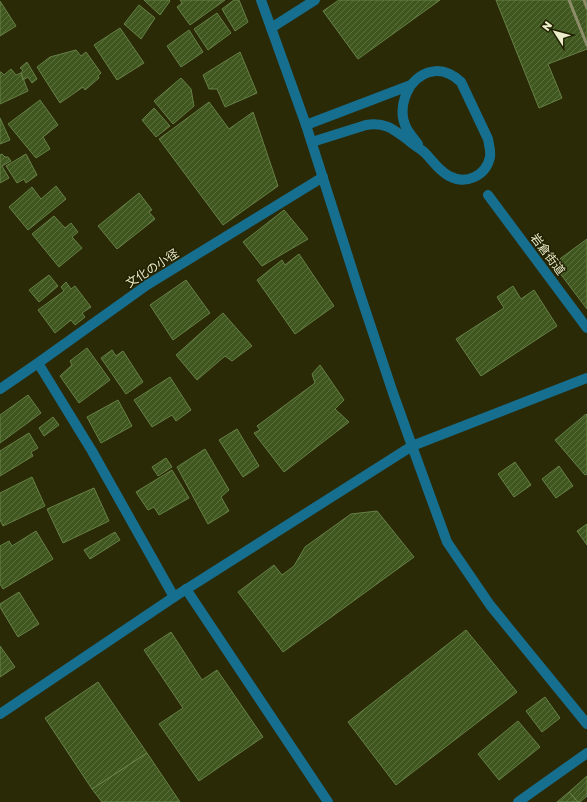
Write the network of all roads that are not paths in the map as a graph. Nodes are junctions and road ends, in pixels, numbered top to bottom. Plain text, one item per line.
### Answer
1 (261, 0) edge
2 (315, 0) edge
3 (271, 28) junction
4 (411, 84) junction
5 (306, 125) junction
6 (312, 142) junction
7 (424, 152) junction
8 (323, 177) junction
9 (488, 195) dead end
10 (587, 328) edge
11 (38, 363) junction
12 (587, 378) edge
13 (0, 389) edge
14 (412, 446) junction
15 (186, 589) junction
16 (174, 597) junction
17 (0, 714) edge
18 (587, 724) edge
19 (587, 754) edge
20 (328, 802) edge
21 (518, 802) edge

1 - 3 street
2 - 3 street
3 - 5 street
4 - 5 street
4 - 7 street
4 - 7 street
5 - 6 street
6 - 7 street
6 - 8 street
8 - 11 street, 文化の小径
8 - 14 street
9 - 10 street, 岩倉街道
11 - 13 street, 文化の小径
11 - 16 street
12 - 14 street
14 - 15 street
14 - 18 street
15 - 16 street
15 - 20 street
16 - 17 street
19 - 21 street

